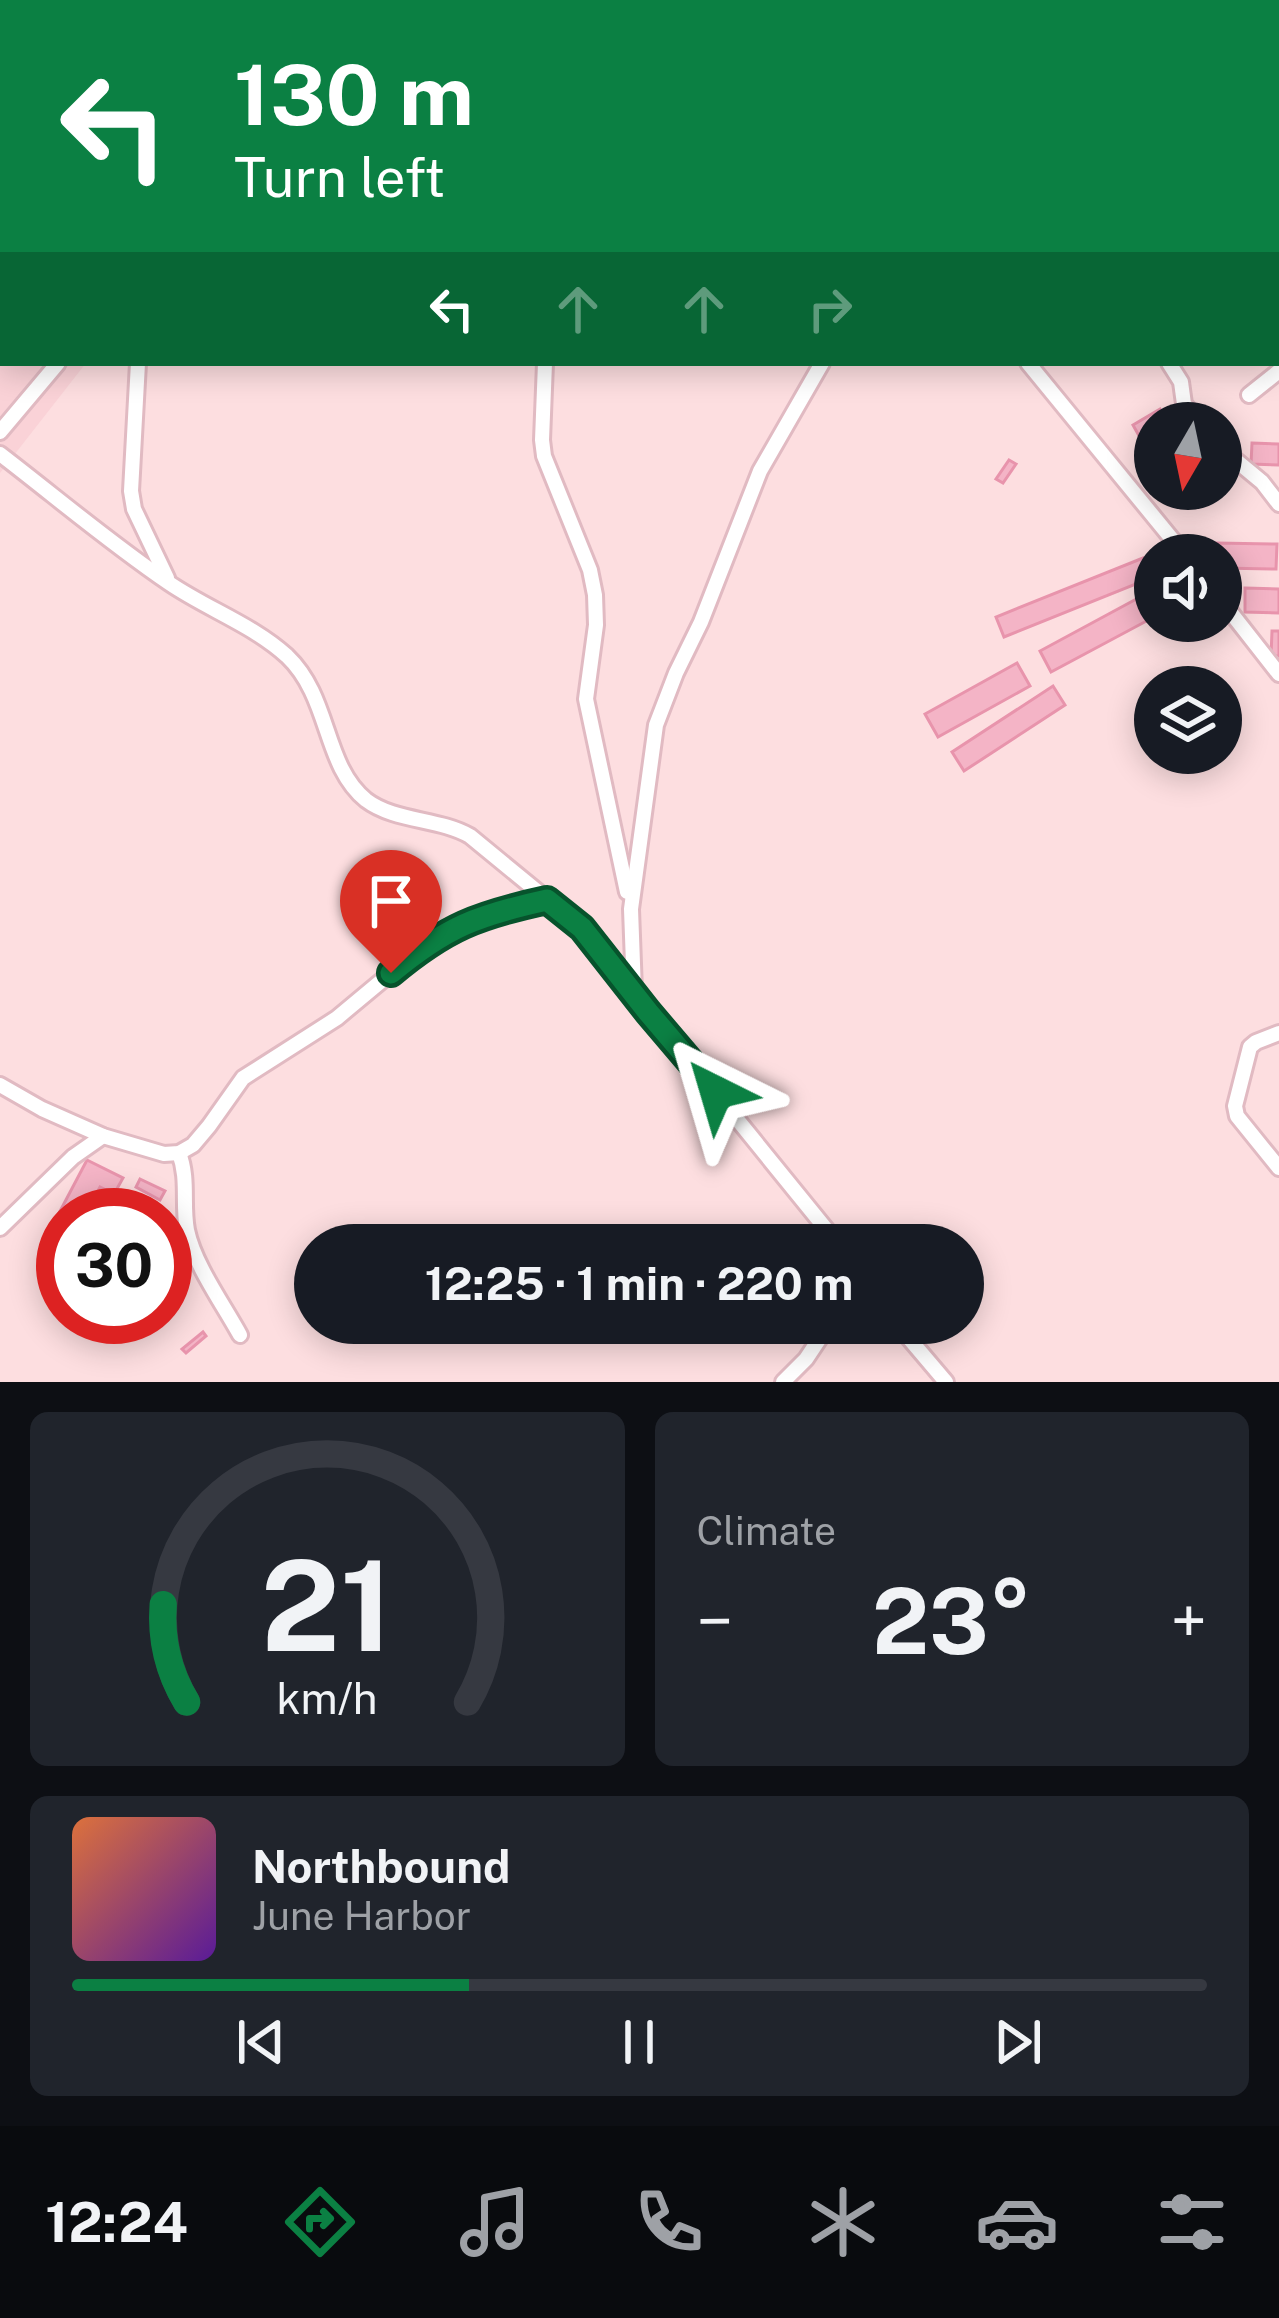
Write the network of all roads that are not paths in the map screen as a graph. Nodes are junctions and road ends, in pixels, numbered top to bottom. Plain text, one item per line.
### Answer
1 (55, 366) edge
2 (138, 366) edge
3 (545, 366) edge
4 (820, 366) edge
5 (1030, 366) edge
6 (1171, 366) edge
7 (1279, 371) edge
8 (1249, 395) dead end
9 (1185, 402) edge
10 (0, 432) edge
11 (0, 454) edge
12 (1242, 465) edge
13 (1279, 504) edge
14 (1168, 534) edge
15 (169, 583) junction
16 (1242, 627) edge
17 (1279, 674) edge
18 (547, 900) junction
19 (631, 908) junction
20 (634, 994) junction
21 (1279, 1034) edge
22 (0, 1085) edge
23 (103, 1136) junction
24 (179, 1153) junction
25 (1279, 1168) edge
26 (822, 1224) edge
27 (0, 1228) edge
28 (240, 1334) dead end
29 (816, 1344) edge
30 (914, 1344) edge
31 (783, 1382) edge
32 (946, 1382) edge

1 - 10 street
2 - 15 street
3 - 19 street
4 - 19 street
5 - 14 street
6 - 9 street
7 - 8 street
11 - 15 street
12 - 13 street
15 - 18 street
16 - 17 street
18 - 20 street
18 - 24 street
19 - 20 street
20 - 26 street
21 - 25 street
22 - 23 street
23 - 24 street
23 - 27 street
24 - 28 street
29 - 31 street
30 - 32 street

